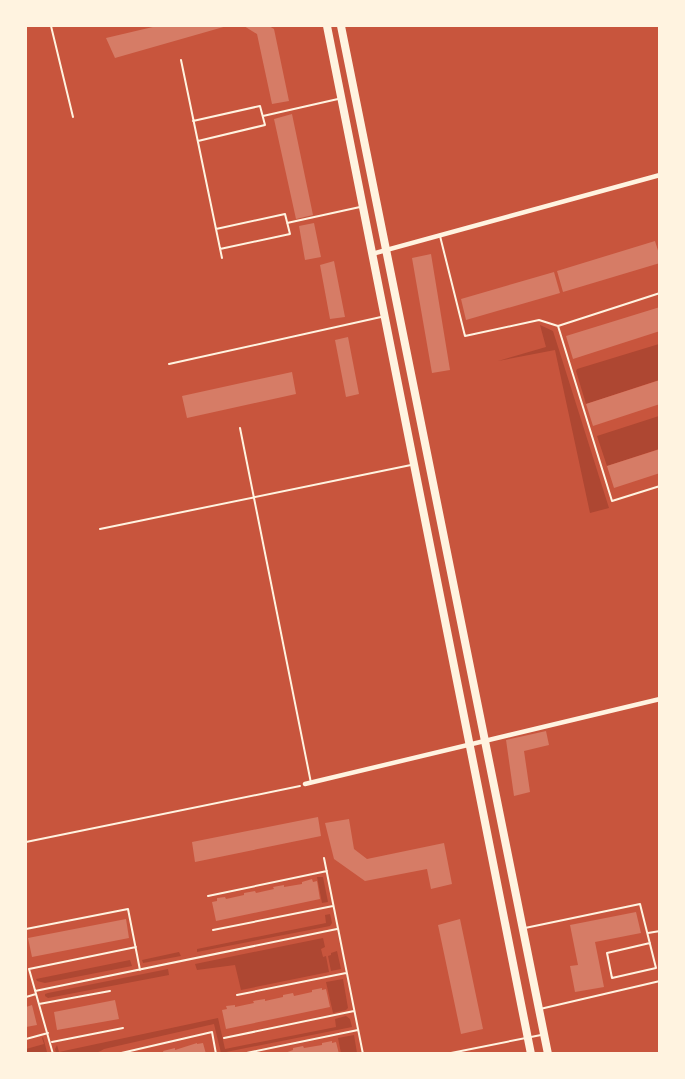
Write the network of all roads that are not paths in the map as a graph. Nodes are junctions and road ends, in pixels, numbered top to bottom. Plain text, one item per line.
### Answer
1 (327, 26) edge
2 (341, 26) edge
3 (181, 60) dead end
4 (341, 99) junction
5 (263, 116) junction
6 (194, 121) junction
7 (198, 141) junction
8 (660, 175) edge
9 (363, 207) junction
10 (287, 223) junction
11 (216, 229) junction
12 (440, 236) junction
13 (220, 249) junction
14 (386, 251) junction
15 (372, 254) junction
16 (222, 258) dead end
17 (660, 293) edge
18 (384, 316) junction
19 (558, 326) junction
20 (169, 364) dead end
21 (240, 428) dead end
22 (429, 461) junction
23 (414, 465) junction
24 (660, 486) edge
25 (254, 497) junction
26 (100, 529) dead end
27 (660, 699) edge
28 (485, 741) junction
29 (470, 745) junction
30 (308, 784) joint
31 (324, 858) dead end
32 (327, 871) junction
33 (208, 896) dead end
34 (333, 906) junction
35 (26, 929) edge
36 (337, 929) junction
37 (522, 929) junction
38 (213, 930) dead end
39 (660, 931) edge
40 (647, 933) junction
41 (650, 943) junction
42 (136, 947) junction
43 (140, 969) junction
44 (346, 973) junction
45 (660, 981) edge
46 (110, 991) dead end
47 (36, 992) junction
48 (237, 995) dead end
49 (26, 997) edge
50 (39, 1004) junction
51 (539, 1009) junction
52 (354, 1011) junction
53 (123, 1028) dead end
54 (358, 1030) junction
55 (48, 1033) junction
56 (544, 1034) junction
57 (527, 1037) junction
58 (224, 1038) dead end
59 (26, 1039) edge
60 (51, 1043) junction
61 (54, 1053) edge
62 (117, 1053) edge
63 (216, 1053) edge
64 (242, 1053) edge
65 (363, 1053) edge
66 (446, 1053) edge
67 (531, 1053) edge
68 (548, 1053) edge

1 - 4 main road
2 - 14 main road
3 - 6 lane
4 - 5 lane
4 - 9 main road
5 - 6 lane
5 - 7 lane
6 - 7 lane
7 - 11 lane
8 - 12 street
9 - 10 lane
9 - 15 main road
10 - 11 lane
10 - 13 lane
11 - 13 lane
12 - 14 street
12 - 19 lane
13 - 16 lane
14 - 15 street
14 - 22 main road
15 - 18 main road
17 - 19 lane
18 - 20 lane
18 - 23 main road
19 - 24 lane
21 - 25 lane
22 - 23 lane
22 - 28 main road
23 - 25 lane
23 - 29 main road
25 - 26 lane
25 - 30 lane
27 - 28 street
28 - 29 street
28 - 37 main road
29 - 30 street
29 - 57 main road
31 - 32 lane
32 - 33 lane
32 - 34 lane
34 - 36 lane
34 - 38 lane
35 - 42 lane
36 - 43 lane
36 - 44 lane
37 - 40 lane
37 - 51 main road
39 - 40 lane
40 - 41 lane
41 - 41 lane
42 - 43 lane
42 - 47 lane
43 - 47 lane
44 - 48 lane
44 - 52 lane
45 - 51 lane
46 - 50 lane
47 - 49 lane
47 - 50 lane
50 - 55 lane
51 - 56 main road
52 - 54 lane
52 - 58 lane
53 - 60 lane
54 - 64 lane
54 - 65 lane
55 - 59 lane
55 - 60 lane
56 - 57 lane
56 - 68 main road
57 - 66 lane
57 - 67 main road
60 - 61 lane
62 - 63 lane

